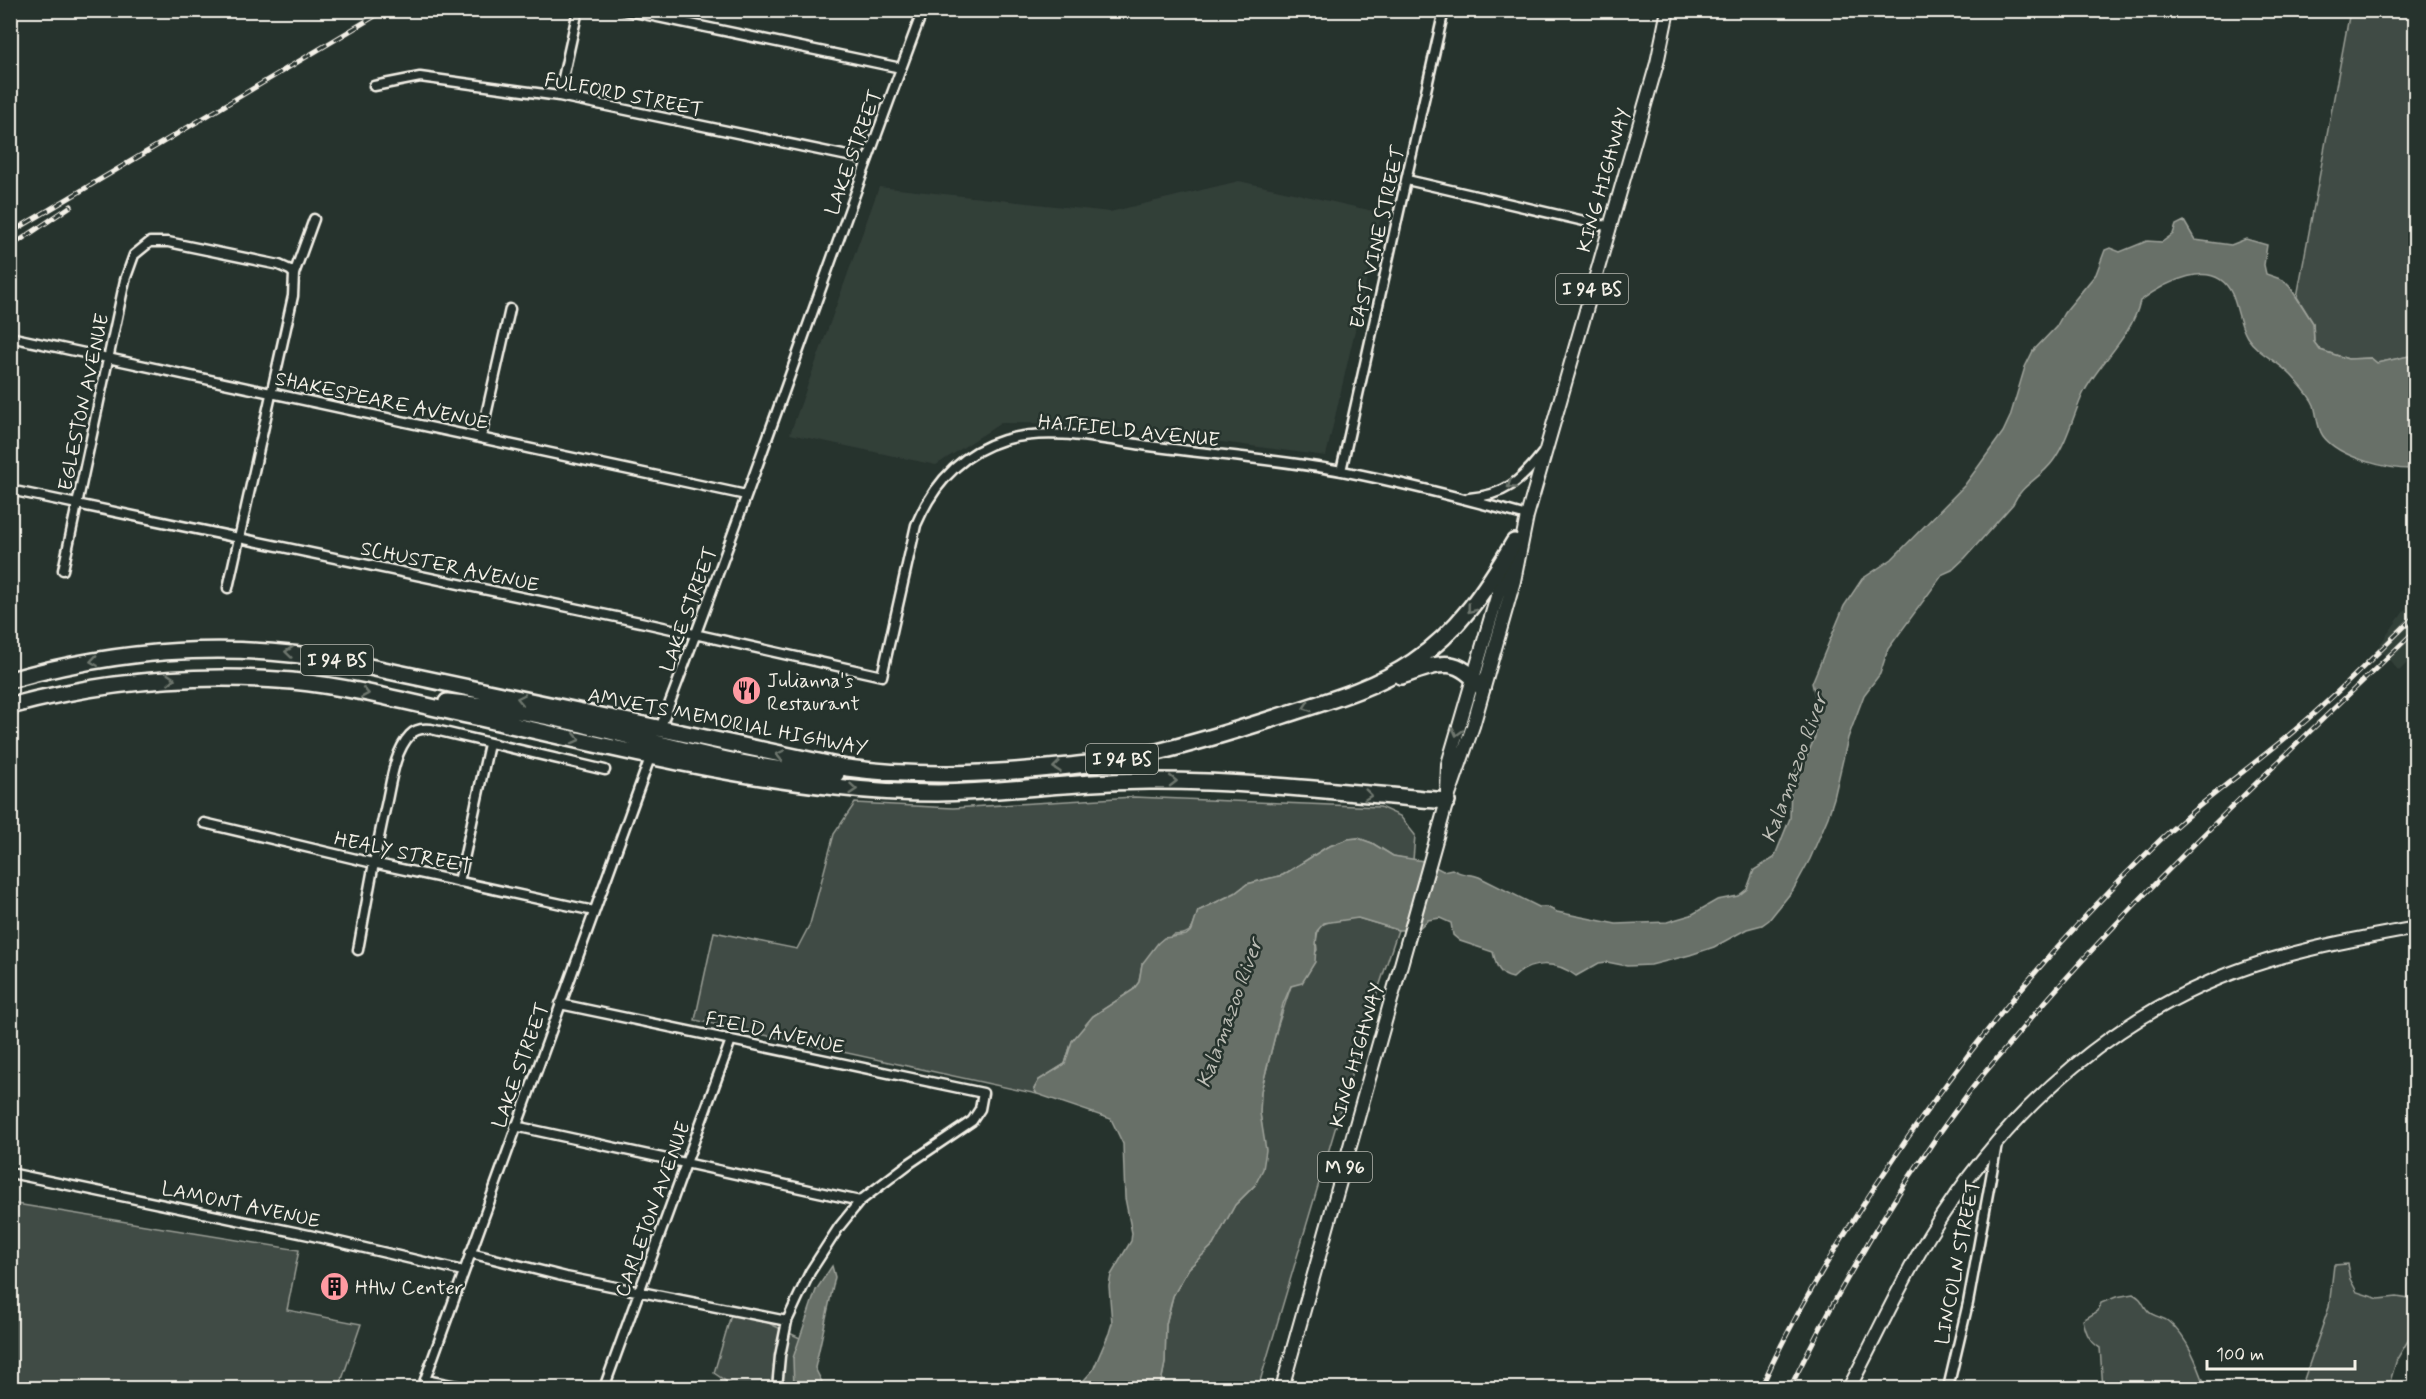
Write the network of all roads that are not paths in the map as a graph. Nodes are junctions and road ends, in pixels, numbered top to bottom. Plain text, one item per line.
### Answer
1 (578, 10) edge
2 (624, 10) edge
3 (923, 10) edge
4 (1444, 10) edge
5 (1668, 10) edge
6 (1676, 10) edge
7 (1657, 63) junction
8 (901, 68) junction
9 (374, 86) dead end
10 (559, 96) junction
11 (867, 160) junction
12 (1407, 180) junction
13 (314, 219) dead end
14 (1610, 227) junction
15 (294, 274) junction
16 (510, 309) dead end
17 (10, 337) edge
18 (109, 358) junction
19 (270, 394) junction
20 (481, 437) junction
21 (1546, 449) junction
22 (1341, 471) junction
23 (10, 490) edge
24 (746, 495) junction
25 (1464, 498) junction
26 (78, 505) junction
27 (1527, 516) junction
28 (239, 539) junction
29 (1514, 542) junction
30 (63, 570) dead end
31 (228, 588) dead end
32 (697, 635) junction
33 (882, 676) joint
34 (10, 680) edge
35 (1478, 682) junction
36 (1362, 688) junction
37 (10, 706) edge
38 (655, 743) junction
39 (489, 744) junction
40 (605, 770) dead end
41 (1447, 801) junction
42 (204, 823) dead end
43 (373, 863) junction
44 (459, 882) junction
45 (594, 911) junction
46 (2415, 928) edge
47 (358, 950) dead end
48 (560, 1004) junction
49 (731, 1040) junction
50 (515, 1126) junction
51 (1998, 1141) junction
52 (686, 1164) junction
53 (10, 1173) edge
54 (860, 1201) junction
55 (470, 1253) junction
56 (463, 1271) junction
57 (640, 1290) junction
58 (787, 1322) junction
59 (423, 1384) edge
60 (467, 1389) edge
61 (604, 1389) edge
62 (777, 1389) edge
63 (1282, 1389) edge
64 (1849, 1389) edge
65 (1948, 1389) edge

1 - 10 street
2 - 8 street
3 - 8 street, LAKE STREET
4 - 12 street, EAST VINE STREET
5 - 7 main road, KING HIGHWAY / I 94 BS
6 - 7 main road, KING HIGHWAY / I 94 BS
7 - 14 main road, KING HIGHWAY / I 94 BS
8 - 11 street, LAKE STREET
9 - 10 street, FULFORD STREET
10 - 11 street, FULFORD STREET
11 - 24 street, LAKE STREET
12 - 14 street
12 - 22 street, EAST VINE STREET
13 - 15 street
14 - 21 main road, KING HIGHWAY / I 94 BS
15 - 18 street, EGLESTON AVENUE
15 - 19 street
16 - 20 street
17 - 18 street, SHAKESPEARE AVENUE
18 - 19 street, SHAKESPEARE AVENUE
18 - 26 street, EGLESTON AVENUE
19 - 20 street, SHAKESPEARE AVENUE
19 - 28 street
20 - 24 street, SHAKESPEARE AVENUE
21 -> 25 street
21 - 27 main road, KING HIGHWAY / I 94 BS
22 - 25 street, HATFIELD AVENUE
22 - 33 street, HATFIELD AVENUE
23 - 26 street, SCHUSTER AVENUE
24 - 32 street, LAKE STREET
25 - 27 street, HATFIELD AVENUE
26 - 28 street, SCHUSTER AVENUE
26 - 30 street, EGLESTON AVENUE
27 - 29 main road, KING HIGHWAY / I 94 BS
27 - 35 main road, KING HIGHWAY / I 94 BS
28 - 31 street
28 - 32 street, SCHUSTER AVENUE
29 - 35 main road, KING HIGHWAY / I 94 BS
29 -> 36 highway, AMVETS MEMORIAL HIGHWAY / I 94 BS
32 - 33 street, SCHUSTER AVENUE
32 - 38 street, LAKE STREET
38 -> 34 highway, AMVETS MEMORIAL HIGHWAY / I 94 BS
35 - 36 highway, I 94 BS
35 - 41 main road, KING HIGHWAY / I 94 BS
36 -> 38 highway, AMVETS MEMORIAL HIGHWAY / I 94 BS
37 -> 38 highway, I 94 BS
38 -> 41 highway, AMVETS MEMORIAL HIGHWAY / I 94 BS
38 - 45 street, LAKE STREET
39 - 40 street
39 - 43 street
39 - 44 street
41 - 63 main road, KING HIGHWAY / M 96
42 - 43 street, HEALY STREET
43 - 44 street, HEALY STREET
43 - 47 street
44 - 45 street, HEALY STREET
45 - 48 street, LAKE STREET
46 - 51 main road
48 - 49 street, FIELD AVENUE
48 - 50 street, LAKE STREET
49 - 52 street, CARLETON AVENUE
49 - 54 street, FIELD AVENUE
50 - 52 street
50 - 55 street, LAKE STREET
51 - 64 main road
51 - 65 street, LINCOLN STREET
52 - 54 street
52 - 57 street, CARLETON AVENUE
53 - 56 street, LAMONT AVENUE
54 - 58 street
55 - 56 street, LAKE STREET
55 - 57 street
56 - 59 street, LAKE STREET
57 - 58 street
57 - 61 street, CARLETON AVENUE
58 - 62 street
59 - 60 street

